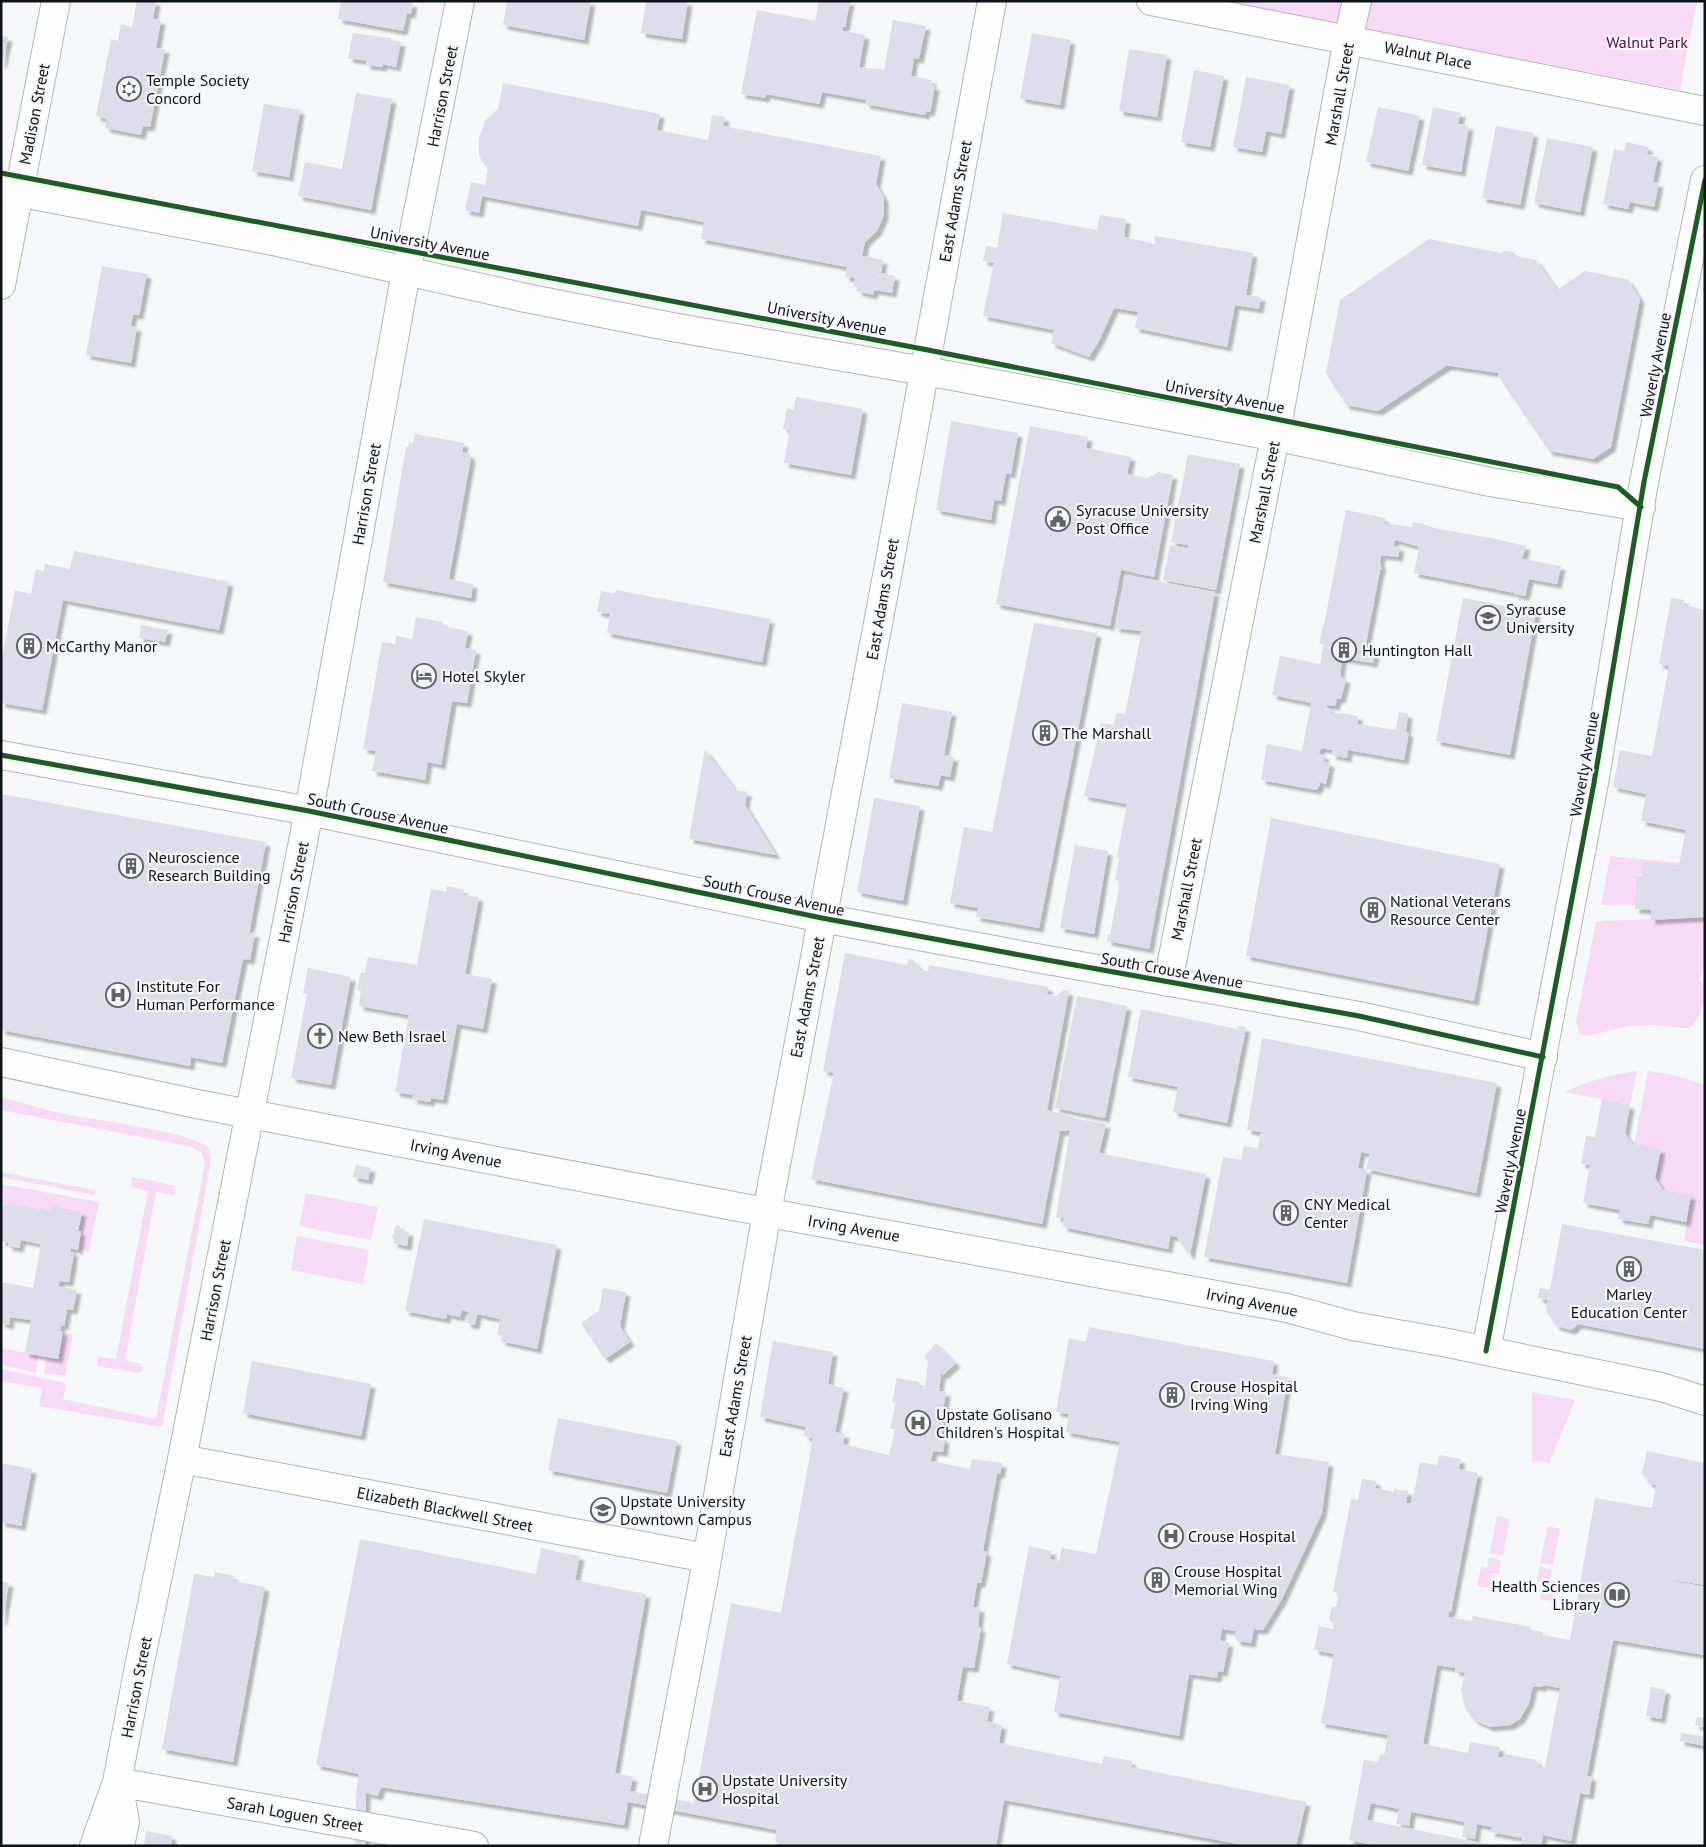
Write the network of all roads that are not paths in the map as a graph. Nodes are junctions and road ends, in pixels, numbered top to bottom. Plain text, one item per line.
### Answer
1 (56, 1) edge
2 (460, 1) edge
3 (992, 1) edge
4 (1151, 1) edge
5 (1357, 1) edge
6 (1348, 39) junction
7 (1705, 110) edge
8 (1705, 180) edge
9 (10, 191) edge
10 (406, 272) junction
11 (1, 286) edge
12 (924, 372) junction
13 (1275, 437) junction
14 (1641, 507) junction
15 (1, 755) edge
16 (309, 811) junction
17 (822, 918) junction
18 (1168, 982) junction
19 (1542, 1057) junction
20 (1, 1062) edge
21 (250, 1113) junction
22 (767, 1212) junction
23 (1486, 1351) junction
24 (1705, 1401) edge
25 (182, 1459) junction
26 (707, 1558) junction
27 (117, 1782) junction
28 (94, 1846) edge
29 (120, 1846) edge
30 (474, 1846) edge
31 (653, 1846) edge

1 - 9 street, Madison Street
2 - 10 street, Harrison Street
3 - 12 street, East Adams Street
4 - 6 street, Walnut Place
5 - 6 street, Marshall Street
6 - 7 street, Walnut Place
6 - 13 street, Marshall Street
8 - 14 street, Waverly Avenue
9 - 10 street, University Avenue
9 - 11 street, Madison Street
10 - 12 street, University Avenue
10 - 16 street, Harrison Street
12 - 13 street, University Avenue
12 - 17 street, East Adams Street
13 - 14 street, University Avenue
13 - 18 street, Marshall Street
14 - 19 street, Waverly Avenue
15 - 16 street, South Crouse Avenue
16 - 17 street, South Crouse Avenue
16 - 21 street, Harrison Street
17 - 18 street, South Crouse Avenue
17 - 22 street, East Adams Street
18 - 19 street, South Crouse Avenue
19 - 23 street, Waverly Avenue
20 - 21 street, Irving Avenue
21 - 22 street, Irving Avenue
21 - 25 street, Harrison Street
22 - 23 street, Irving Avenue
22 - 26 street, East Adams Street
23 - 24 street, Irving Avenue
25 - 26 street, Elizabeth Blackwell Street
25 - 27 street, Harrison Street
26 - 31 street, East Adams Street
27 - 28 street, Harrison Street
27 - 29 street, Harrison Street
27 - 30 street, Sarah Loguen Street

